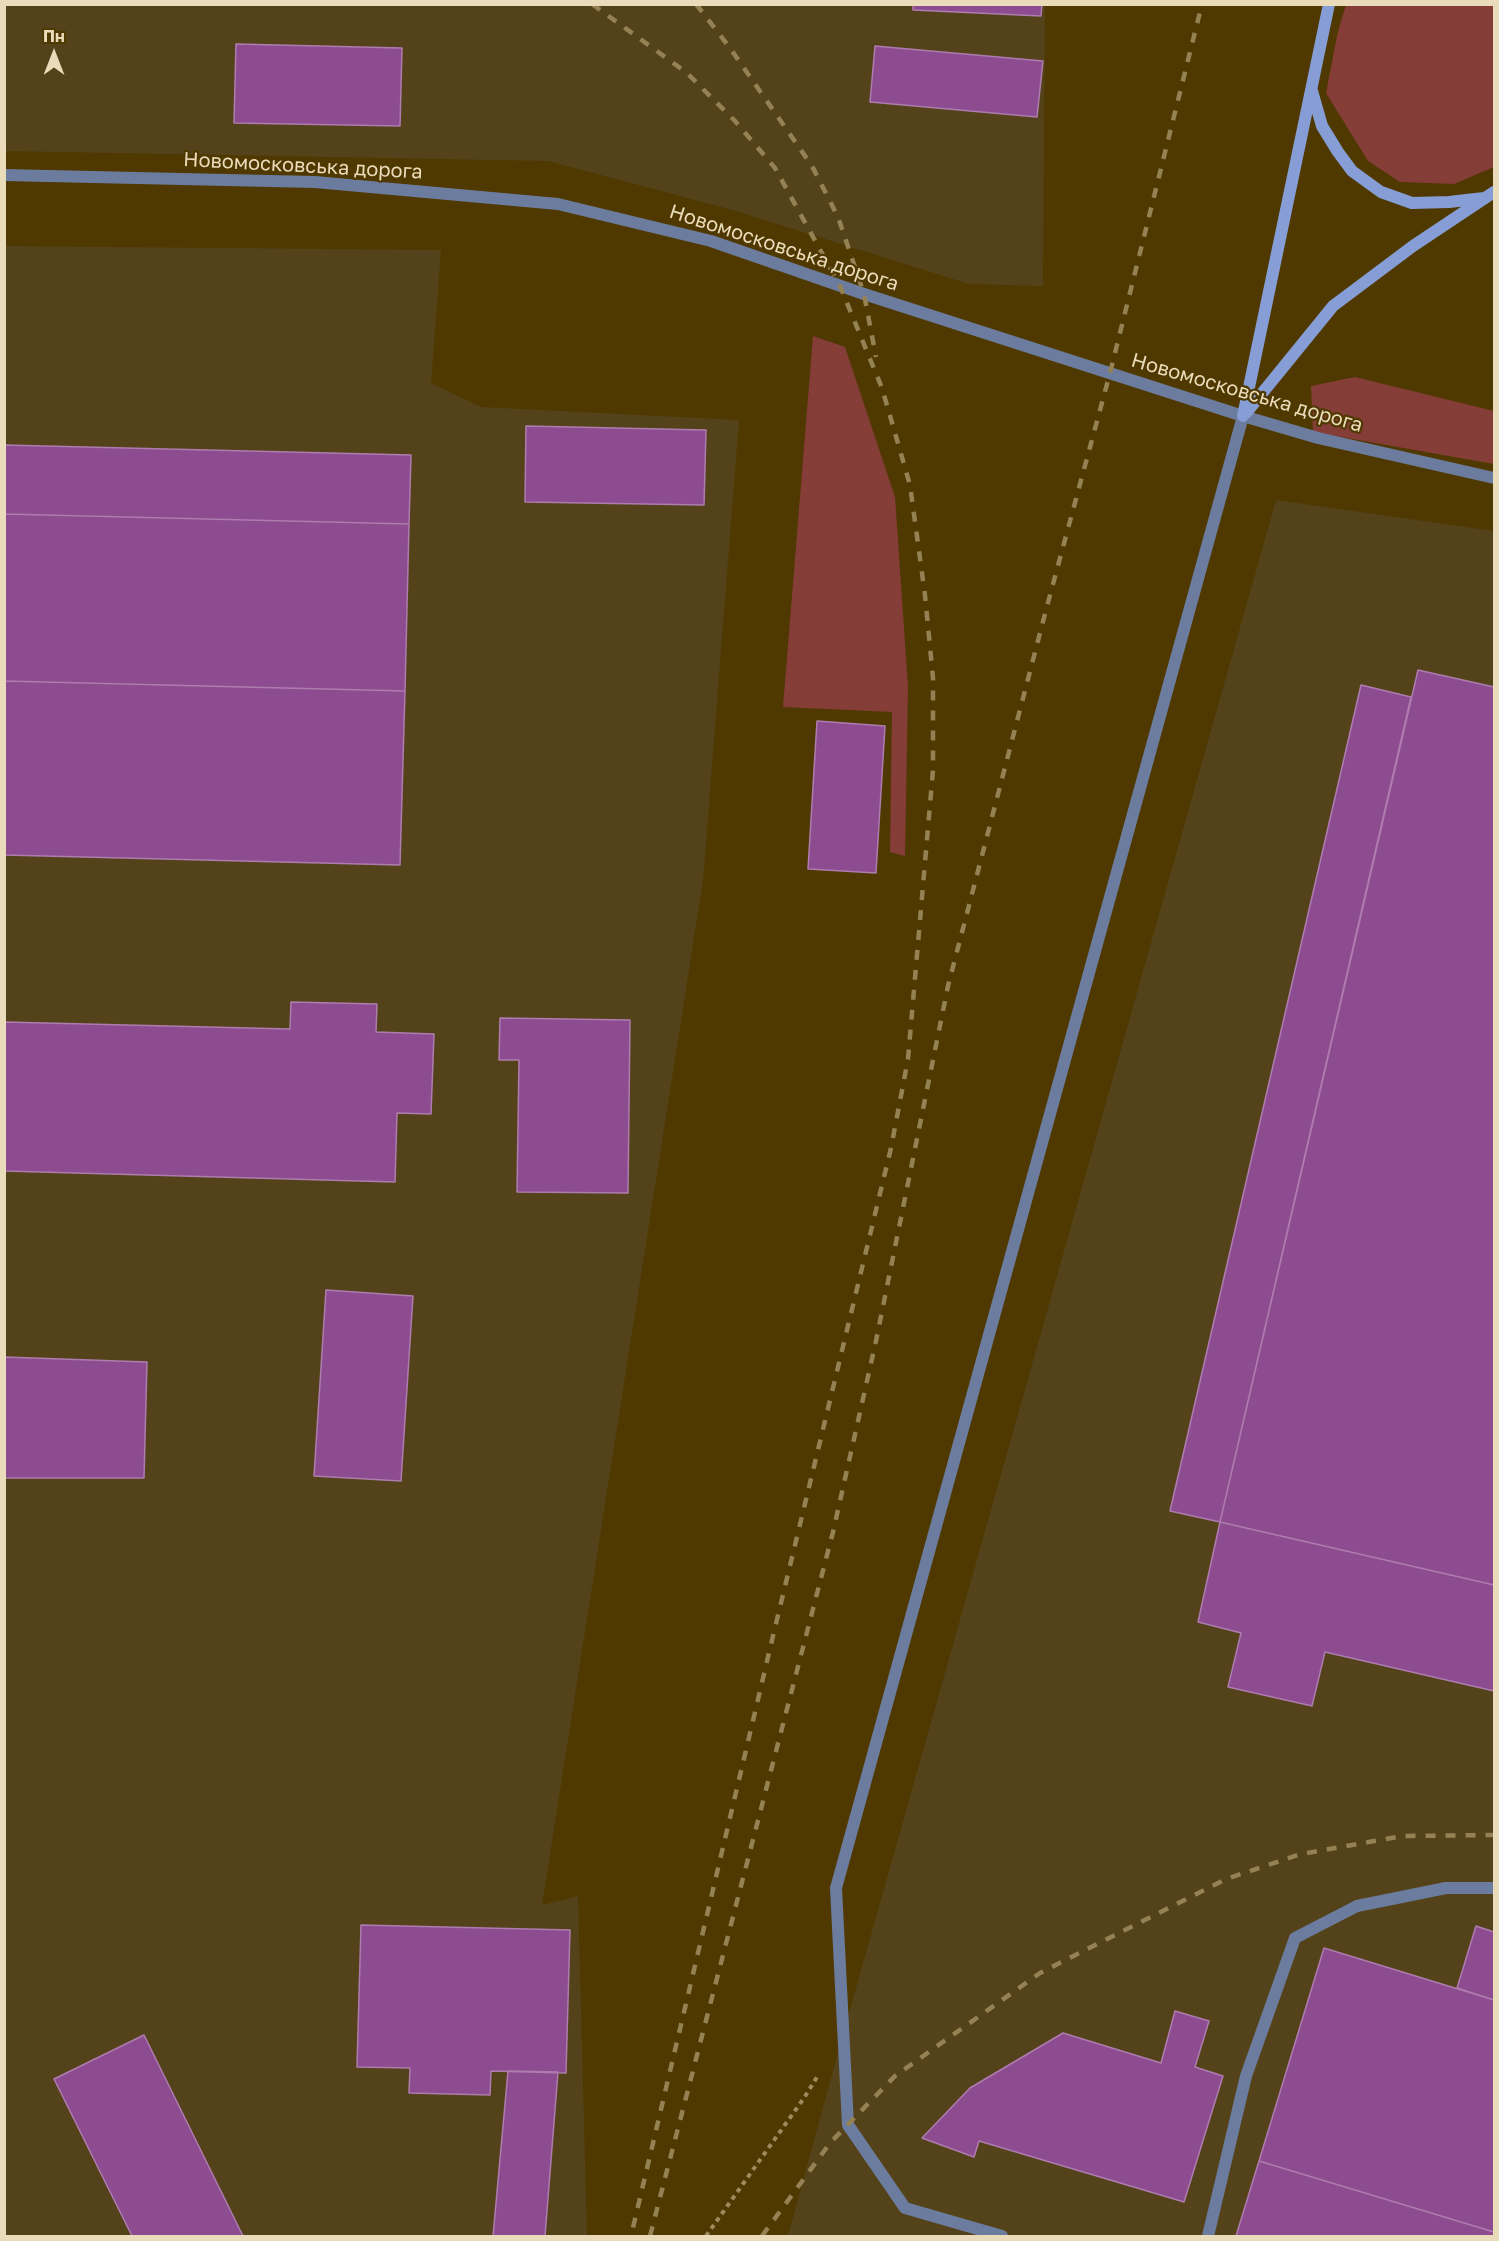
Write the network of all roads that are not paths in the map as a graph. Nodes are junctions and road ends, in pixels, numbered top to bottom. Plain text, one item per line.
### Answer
1 (1329, 4) edge
2 (1311, 90) junction
3 (4, 175) edge
4 (1491, 195) edge
5 (1243, 416) junction
6 (1494, 478) edge
7 (1494, 1888) edge
8 (1002, 2236) edge
9 (1208, 2236) edge

1 - 2 street
2 - 4 street
2 - 5 street
3 - 5 street, Новомосковська дорога
4 - 5 street
5 - 6 street, Новомосковська дорога
5 - 8 street
7 - 9 street

